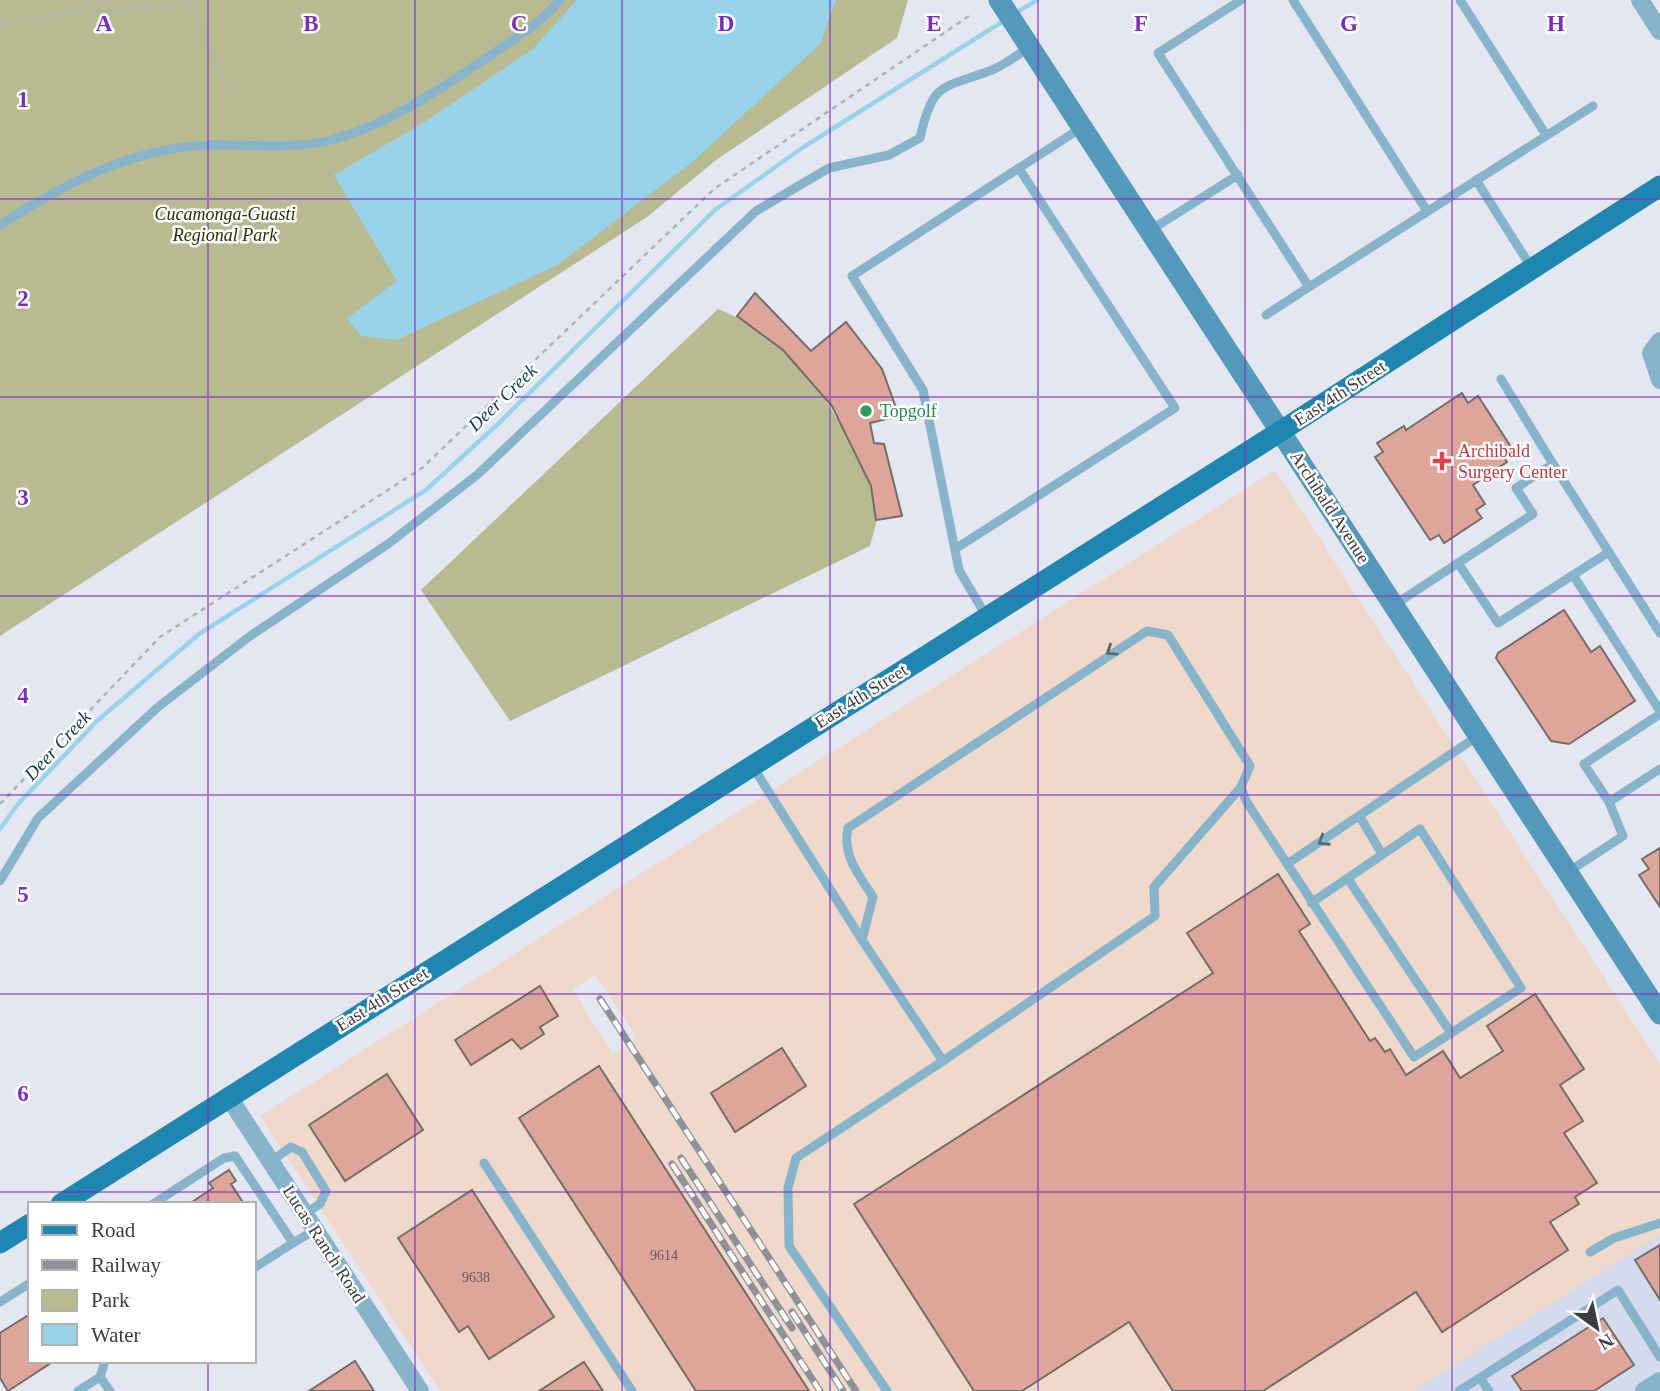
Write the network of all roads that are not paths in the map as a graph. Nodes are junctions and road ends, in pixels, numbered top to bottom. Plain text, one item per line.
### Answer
1 (560, 0) edge
2 (1241, 0) edge
3 (1293, 0) edge
4 (1460, 0) edge
5 (1640, 0) edge
6 (1001, 2) edge
7 (1660, 31) edge
8 (1024, 38) junction
9 (1593, 106) dead end
10 (1082, 127) junction
11 (1546, 135) junction
12 (1020, 170) junction
13 (1238, 175) junction
14 (1476, 180) junction
15 (1660, 186) edge
16 (1427, 211) junction
17 (0, 225) edge
18 (1150, 231) junction
19 (1532, 268) junction
20 (1309, 287) junction
21 (1266, 316) dead end
22 (1655, 347) edge
23 (1501, 379) dead end
24 (1660, 380) edge
25 (1281, 431) junction
26 (1553, 464) junction
27 (955, 550) junction
28 (1609, 552) junction
29 (1458, 563) junction
30 (1573, 575) junction
31 (1394, 605) junction
32 (987, 616) junction
33 (1660, 633) edge
34 (1660, 713) edge
35 (1479, 736) junction
36 (752, 765) junction
37 (1660, 769) edge
38 (1241, 787) junction
39 (1609, 802) junction
40 (1360, 817) junction
41 (1382, 854) junction
42 (1287, 864) junction
43 (1568, 872) junction
44 (1348, 878) junction
45 (0, 881) edge
46 (1311, 903) junction
47 (862, 940) junction
48 (1660, 1014) edge
49 (1451, 1033) junction
50 (943, 1061) junction
51 (228, 1096) junction
52 (270, 1162) junction
53 (484, 1163) dead end
54 (64, 1202) edge
55 (156, 1202) edge
56 (304, 1214) junction
57 (1660, 1223) edge
58 (28, 1225) edge
59 (315, 1230) junction
60 (0, 1243) edge
61 (293, 1243) junction
62 (1590, 1252) dead end
63 (256, 1267) edge
64 (28, 1284) edge
65 (0, 1302) edge
66 (1660, 1357) edge
67 (104, 1363) edge
68 (100, 1377) junction
69 (1480, 1378) junction
70 (1660, 1381) edge
71 (78, 1391) edge
72 (110, 1391) edge
73 (420, 1391) edge
74 (632, 1391) edge
75 (887, 1391) edge
76 (1459, 1391) edge
77 (1489, 1391) edge
78 (1644, 1391) edge

1 - 17 lane
2 - 13 lane
3 - 16 lane
4 - 11 lane
5 - 7 street
6 - 8 main road, Archibald Avenue
8 - 10 main road, Archibald Avenue
8 - 45 lane
9 - 11 lane
10 - 12 lane
10 - 18 main road, Archibald Avenue
11 - 14 lane
12 - 27 lane
12 - 27 lane
13 - 18 lane
13 - 20 lane
14 - 16 lane
14 - 19 lane
15 - 19 main road, East 4th Street
16 - 20 lane
18 - 25 main road, Archibald Avenue
19 - 25 main road, East 4th Street
20 - 21 lane
22 - 24 street
23 - 26 lane
25 - 31 main road, Archibald Avenue
25 - 32 main road, East 4th Street
26 - 28 lane
26 - 29 lane
27 - 32 lane
28 - 30 lane
28 - 33 lane
29 - 30 lane
29 - 31 lane
30 - 34 lane
31 - 35 main road, Archibald Avenue
32 - 36 main road, East 4th Street
34 - 39 lane
35 - 40 lane
35 - 43 main road, Archibald Avenue
36 - 47 lane
36 - 51 main road, East 4th Street
37 - 39 lane
38 - 42 lane
38 -> 47 lane
38 - 50 lane
39 - 43 lane
40 - 41 lane
40 -> 42 lane
41 - 44 lane
41 - 49 lane
42 - 46 lane
43 - 48 main road, Archibald Avenue
44 - 46 lane
44 - 49 lane
46 - 49 lane
47 - 50 lane
50 - 75 lane
51 - 52 street, Lucas Ranch Road
51 - 54 main road, East 4th Street
52 - 56 street, Lucas Ranch Road
52 - 56 lane
53 - 74 lane
55 - 61 lane
56 - 59 street, Lucas Ranch Road
57 - 62 lane
58 - 60 main road
59 - 61 lane
59 - 73 street, Lucas Ranch Road
61 - 63 lane
64 - 65 lane
66 - 69 lane
67 - 68 lane
68 - 71 lane
68 - 72 lane
69 - 76 lane
69 - 77 lane
70 - 78 street

